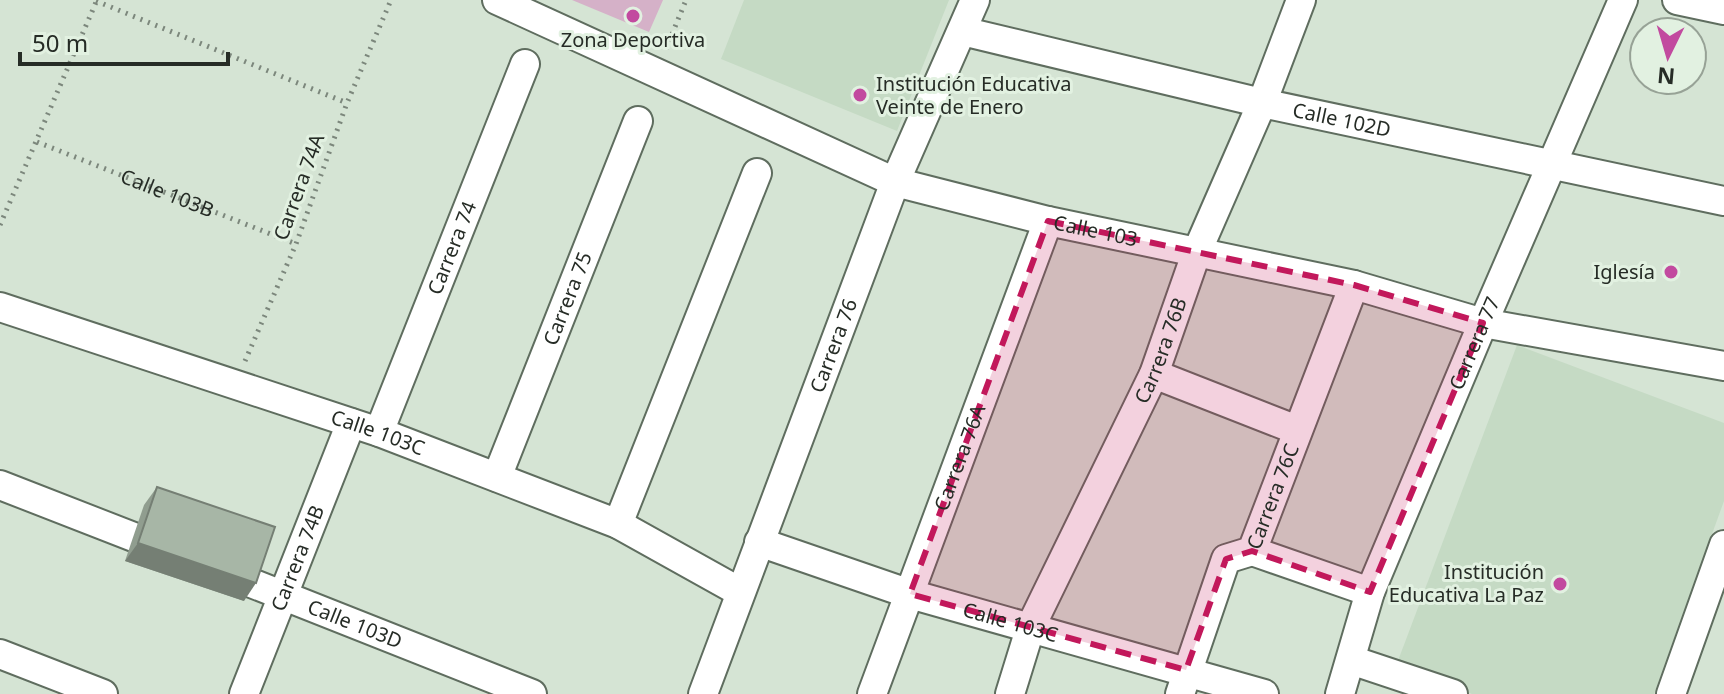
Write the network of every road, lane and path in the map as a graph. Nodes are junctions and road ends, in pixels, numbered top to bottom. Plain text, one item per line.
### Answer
1 (96, 0) edge
2 (391, 0) edge
3 (497, 0) edge
4 (686, 0) edge
5 (975, 0) edge
6 (1301, 0) edge
7 (1623, 0) edge
8 (1677, 0) edge
9 (1724, 10) edge
10 (962, 31) junction
11 (525, 64) dead end
12 (657, 73) junction
13 (347, 103) junction
14 (1262, 103) junction
15 (638, 121) dead end
16 (37, 142) junction
17 (1551, 165) junction
18 (757, 173) dead end
19 (895, 182) junction
20 (1724, 201) edge
21 (1048, 221) junction
22 (0, 225) edge
23 (296, 244) junction
24 (1196, 254) junction
25 (1354, 285) junction
26 (0, 307) edge
27 (1483, 323) junction
28 (1724, 366) edge
29 (1154, 374) junction
30 (235, 384) junction
31 (351, 423) junction
32 (1297, 430) junction
33 (379, 432) junction
34 (497, 477) junction
35 (0, 485) edge
36 (618, 524) junction
37 (759, 542) junction
38 (1724, 545) edge
39 (1252, 551) junction
40 (740, 592) junction
41 (1370, 592) junction
42 (910, 594) junction
43 (284, 596) junction
44 (1031, 626) junction
45 (0, 654) edge
46 (1351, 660) junction
47 (1183, 682) edge
48 (103, 694) edge
49 (244, 694) edge
50 (532, 694) edge
51 (703, 694) edge
52 (872, 694) edge
53 (1010, 694) edge
54 (1264, 694) edge
55 (1340, 694) edge
56 (1453, 694) edge
57 (1671, 694) edge

1 - 13 path
1 - 16 path
2 - 13 path, Carrera 74A
3 - 12 street, Calle 103
4 - 12 path
5 - 10 street, Carrera 76
6 - 14 street, Carrera 76B
7 - 17 street, Carrera 77
8 - 9 street
10 - 14 street, Calle 102D
10 - 19 street, Carrera 76
11 - 33 street, Carrera 74
12 - 19 street, Calle 103
13 - 23 path, Carrera 74A
14 - 17 street, Calle 102D
14 - 24 street, Carrera 76B
15 - 34 street, Carrera 75
16 - 22 path
16 - 23 path, Calle 103B
17 - 20 street, Calle 102D
17 - 27 street, Carrera 77
18 - 36 street
19 - 21 street, Calle 103
19 - 37 street, Carrera 76
21 - 24 street, Calle 103
21 - 42 street, Carrera 76A
23 - 30 path, Carrera 74A
24 - 25 street, Calle 103
24 - 29 street, Carrera 76B
25 - 27 street, Calle 103
25 - 32 street, Carrera 76C
26 - 30 street, Calle 103C
27 - 28 street, Calle 103
27 - 41 street, Carrera 77
29 - 32 street
29 - 44 street, Carrera 76B
30 - 31 street, Calle 103C
31 - 33 street, Calle 103C
31 - 43 street, Carrera 74B
32 - 39 street, Carrera 76C
33 - 34 street, Calle 103C
34 - 36 street, Calle 103C
35 - 43 street, Calle 103D
36 - 40 street, Calle 103C
37 - 40 street, Carrera 76
37 - 42 street, Calle 103C
38 - 57 street
39 - 41 street
39 - 47 street, Carrera 76C
40 - 51 street, Carrera 76
41 - 46 street, Carrera 77
42 - 44 street, Calle 103C
42 - 52 street, Carrera 76A
43 - 49 street, Carrera 74B
43 - 50 street, Calle 103D
44 - 47 street, Calle 103C
44 - 53 street, Carrera 76B
45 - 48 street
46 - 55 street, Carrera 77
46 - 56 street
47 - 54 street, Calle 103C

